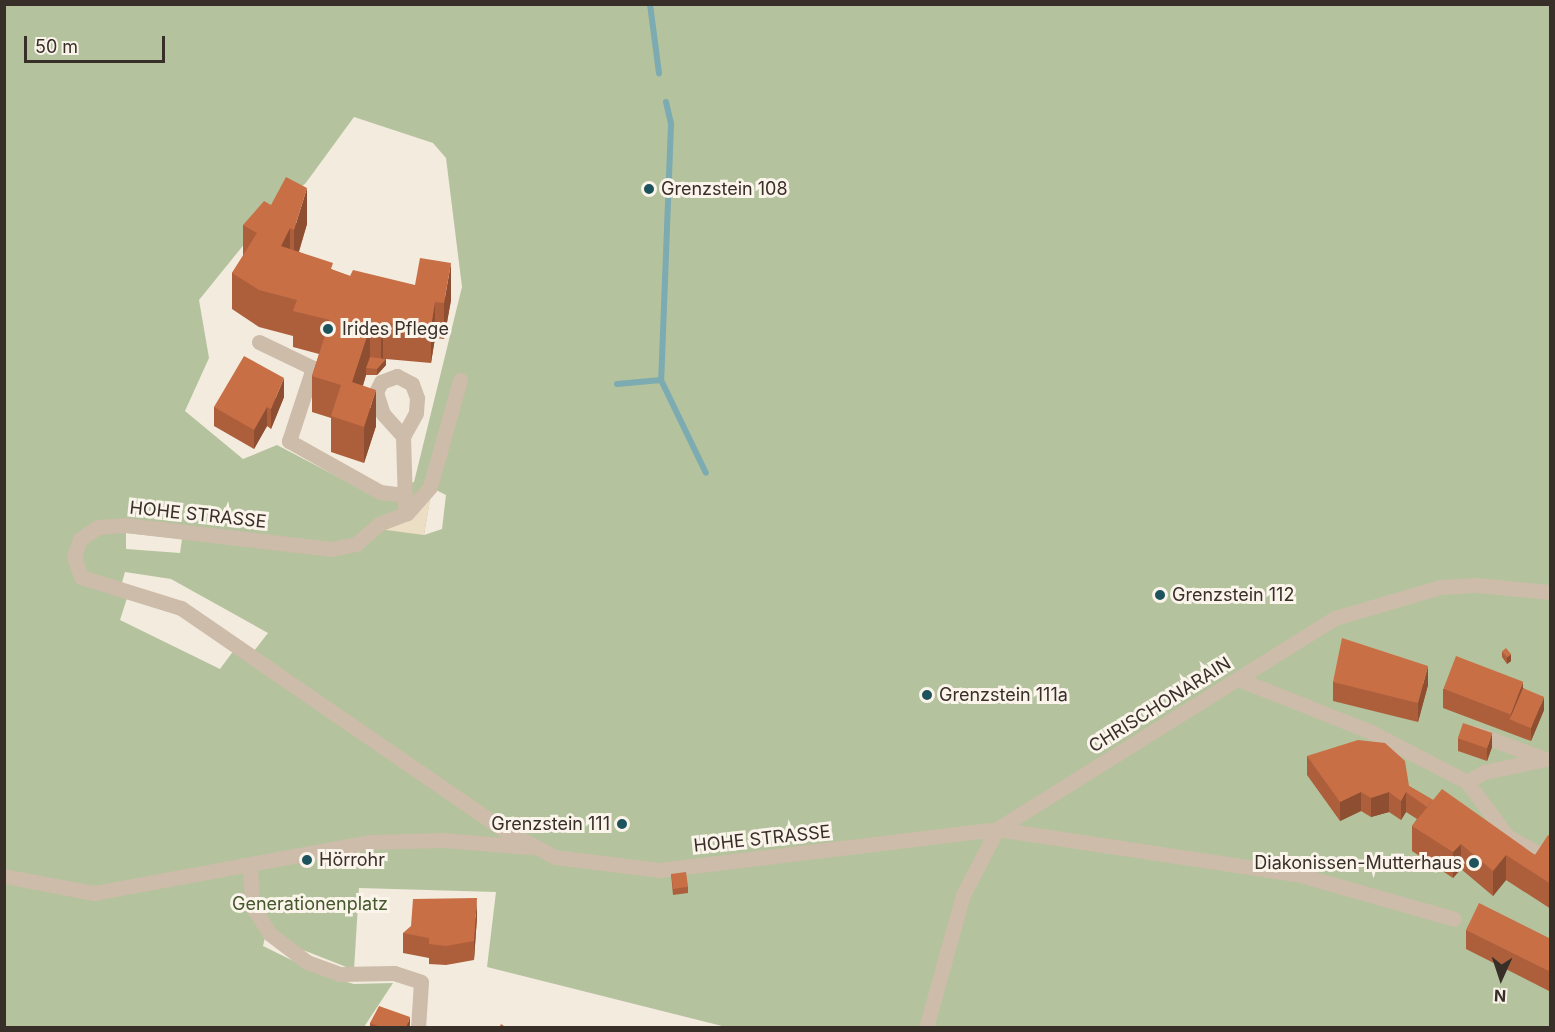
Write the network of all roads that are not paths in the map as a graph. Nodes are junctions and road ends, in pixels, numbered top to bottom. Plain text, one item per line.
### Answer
1 (259, 342) dead end
2 (460, 380) dead end
3 (403, 436) dead end
4 (404, 495) junction
5 (407, 513) junction
6 (1551, 592) edge
7 (1238, 679) junction
8 (1463, 729) edge
9 (1549, 757) edge
10 (1467, 782) junction
11 (996, 829) junction
12 (534, 848) junction
13 (1551, 859) edge
14 (250, 866) junction
15 (4, 876) edge
16 (1454, 919) dead end
17 (418, 1027) edge
18 (926, 1028) edge

1 - 4 street
2 - 5 street, HOHE STRASSE
3 - 4 street
4 - 5 street
5 - 12 street, HOHE STRASSE
6 - 7 street, CHRISCHONARAIN
7 - 10 street
7 - 11 street, CHRISCHONARAIN
8 - 9 street
9 - 10 street
10 - 13 street
11 - 12 street, HOHE STRASSE
11 - 16 street
11 - 18 street
12 - 14 street, HOHE STRASSE
14 - 15 street, HOHE STRASSE
14 - 17 street

